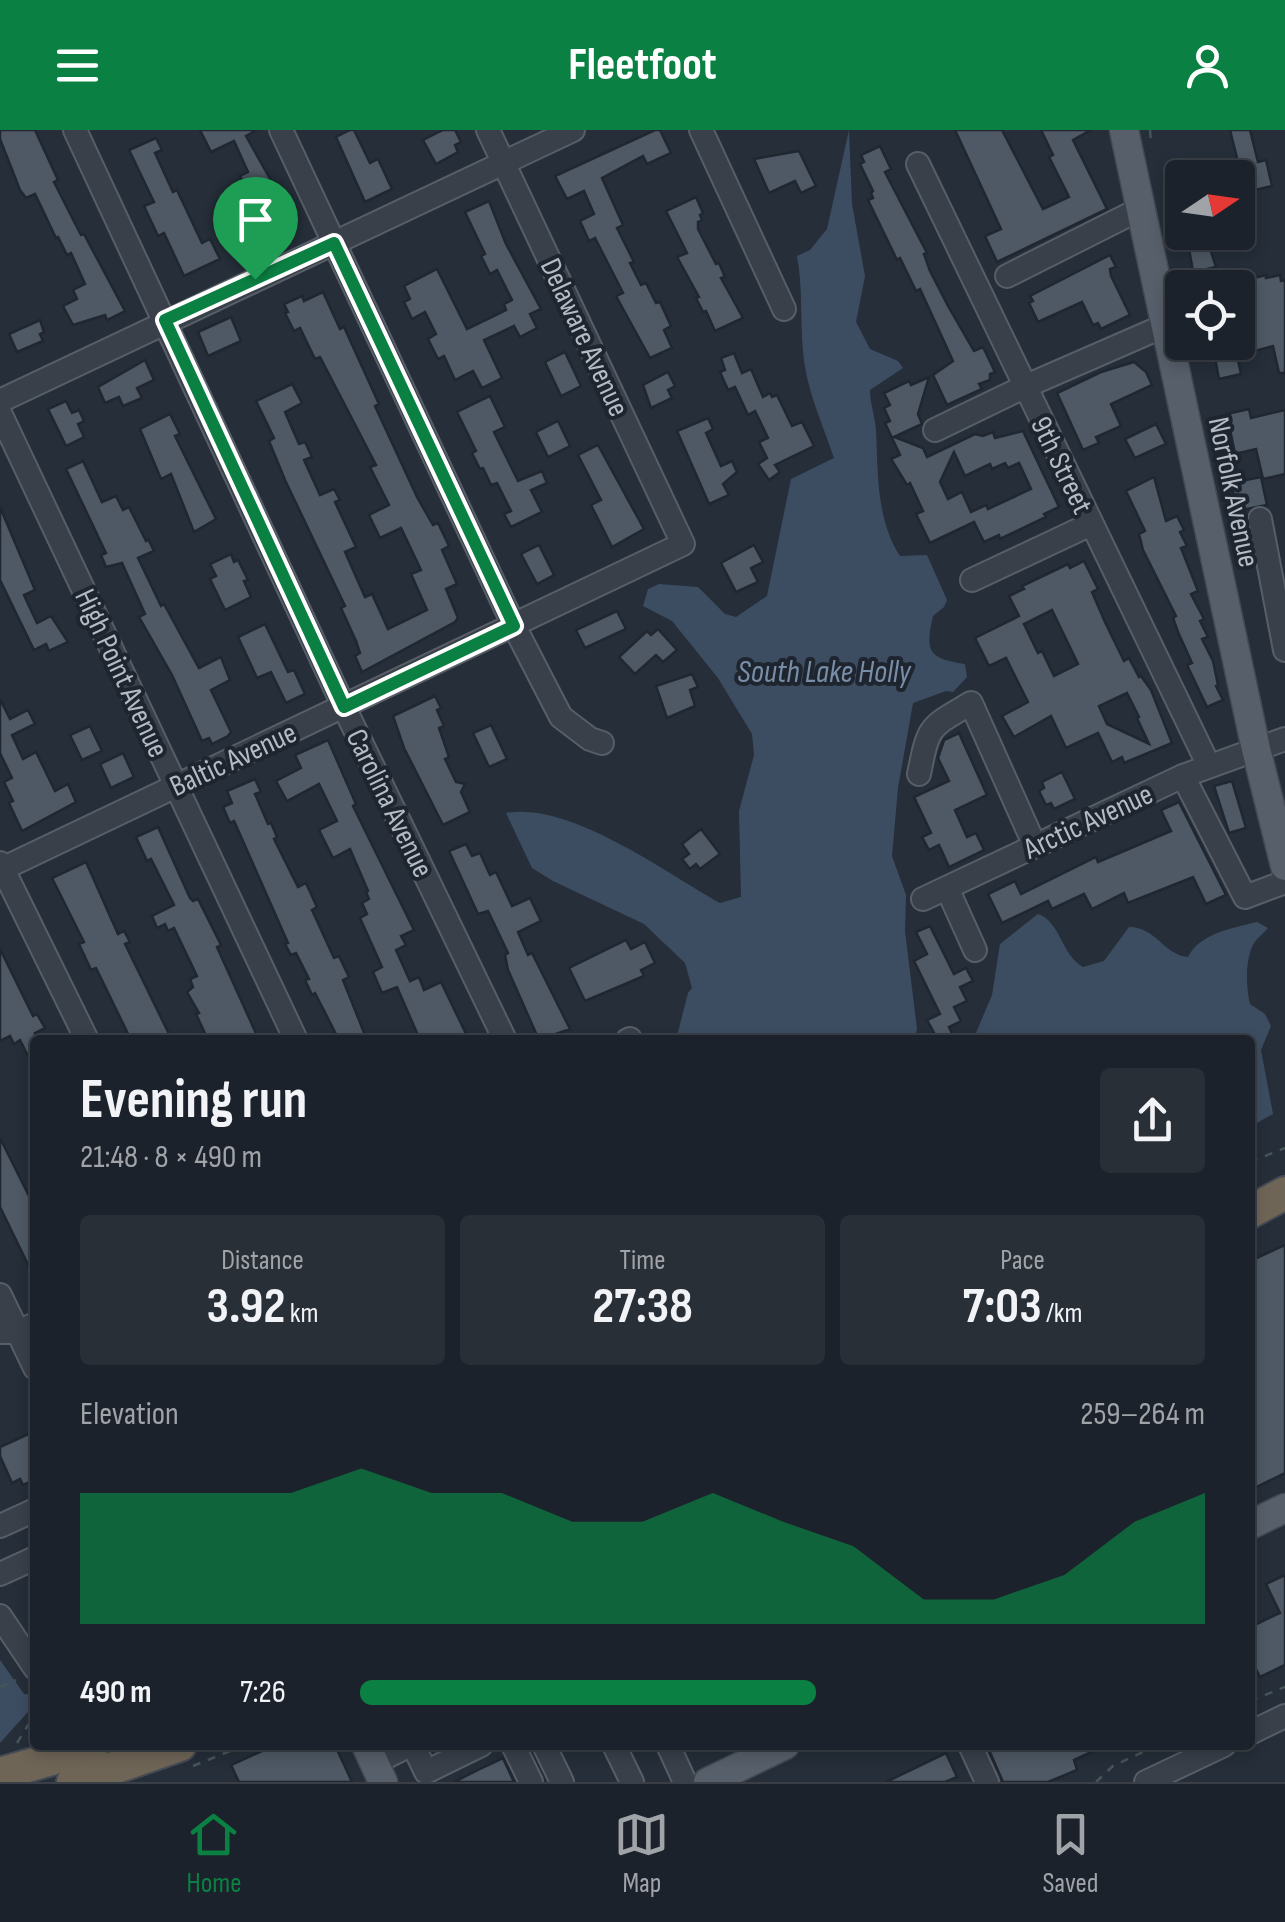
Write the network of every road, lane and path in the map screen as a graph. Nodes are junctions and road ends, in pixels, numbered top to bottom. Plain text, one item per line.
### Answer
1 (75, 130) edge
2 (282, 130) edge
3 (488, 130) edge
4 (574, 130) edge
5 (701, 130) edge
6 (1124, 130) edge
7 (503, 164) junction
8 (918, 164) dead end
9 (1140, 208) junction
10 (334, 243) junction
11 (1007, 276) dead end
12 (784, 309) dead end
13 (165, 320) junction
14 (1164, 326) junction
15 (1024, 387) junction
16 (0, 401) edge
17 (0, 412) edge
18 (935, 430) dead end
19 (1260, 519) dead end
20 (1091, 524) junction
21 (683, 544) joint
22 (972, 580) dead end
23 (514, 626) junction
24 (1285, 650) edge
25 (344, 707) junction
26 (1285, 739) edge
27 (602, 743) dead end
28 (1256, 749) junction
29 (1208, 766) junction
30 (919, 774) dead end
31 (1183, 776) junction
32 (175, 786) junction
33 (1035, 846) junction
34 (1285, 866) edge
35 (1, 867) edge
36 (1285, 882) edge
37 (947, 888) junction
38 (923, 899) dead end
39 (975, 950) dead end
40 (85, 1035) edge
41 (294, 1035) edge
42 (502, 1035) edge
43 (1285, 1148) edge
44 (1255, 1160) edge
45 (1285, 1193) edge
46 (1255, 1209) edge
47 (0, 1296) edge
48 (18, 1329) edge
49 (30, 1357) edge
50 (1285, 1508) edge
51 (30, 1512) edge
52 (1255, 1522) edge
53 (0, 1526) edge
54 (30, 1560) edge
55 (0, 1574) edge
56 (0, 1616) edge
57 (25, 1674) edge
58 (1285, 1686) edge
59 (0, 1687) edge
60 (1255, 1699) edge
61 (1285, 1716) edge
62 (30, 1722) edge
63 (1255, 1724) edge
64 (78, 1750) edge
65 (166, 1750) edge
66 (401, 1750) edge
67 (415, 1750) edge
68 (472, 1750) edge
69 (515, 1750) edge
70 (547, 1750) edge
71 (616, 1750) edge
72 (670, 1750) edge
73 (772, 1750) edge
74 (972, 1750) edge
75 (1147, 1750) edge
76 (1213, 1750) edge
77 (374, 1763) edge
78 (5, 1765) edge
79 (73, 1782) edge
80 (530, 1782) edge
81 (562, 1782) edge
82 (632, 1782) edge
83 (686, 1782) edge
84 (708, 1782) edge
85 (987, 1782) edge
86 (1096, 1782) edge
87 (1146, 1782) edge

1 - 13 street, Carolina Avenue
2 - 10 street
3 - 7 street, Delaware Avenue
4 - 7 street
5 - 12 street
6 - 9 main road, Norfolk Avenue
7 - 10 street
7 - 21 street, Delaware Avenue
8 - 15 street, 9th Street
9 - 11 street
9 - 14 main road, Norfolk Avenue
10 - 13 street
10 - 23 street
13 - 16 street
13 - 25 street, Carolina Avenue
14 - 15 street
14 - 28 main road, Norfolk Avenue
15 - 18 street
15 - 20 street, 9th Street
17 - 32 street, High Point Avenue
19 - 24 street
20 - 22 street
20 - 29 street, 9th Street
21 - 23 street, Baltic Avenue
23 - 25 street, Baltic Avenue
23 - 27 street
25 - 32 street, Baltic Avenue
25 - 42 street, Carolina Avenue
26 - 28 street, Arctic Avenue
28 - 29 street, Arctic Avenue
28 - 34 main road, Norfolk Avenue
29 - 31 street, Arctic Avenue
30 - 33 street
31 - 33 street, Arctic Avenue
31 - 36 street
32 - 35 street, Baltic Avenue
32 - 41 street, High Point Avenue
33 - 37 street, Arctic Avenue
35 - 40 street
37 - 38 street, Arctic Avenue
37 - 39 street
43 - 44 path
45 - 46 highway
47 - 48 street
48 - 49 street
50 - 52 main road
51 - 53 street
54 - 55 street
56 - 57 street
57 - 59 path
58 - 60 path
61 - 63 street
62 - 78 path
64 - 78 highway, bridge
65 - 79 highway
66 - 77 street
67 - 68 street
69 - 80 street
70 - 81 street
71 - 82 street
72 - 83 street
73 - 84 main road
74 - 85 street
75 - 86 path
76 - 87 street

